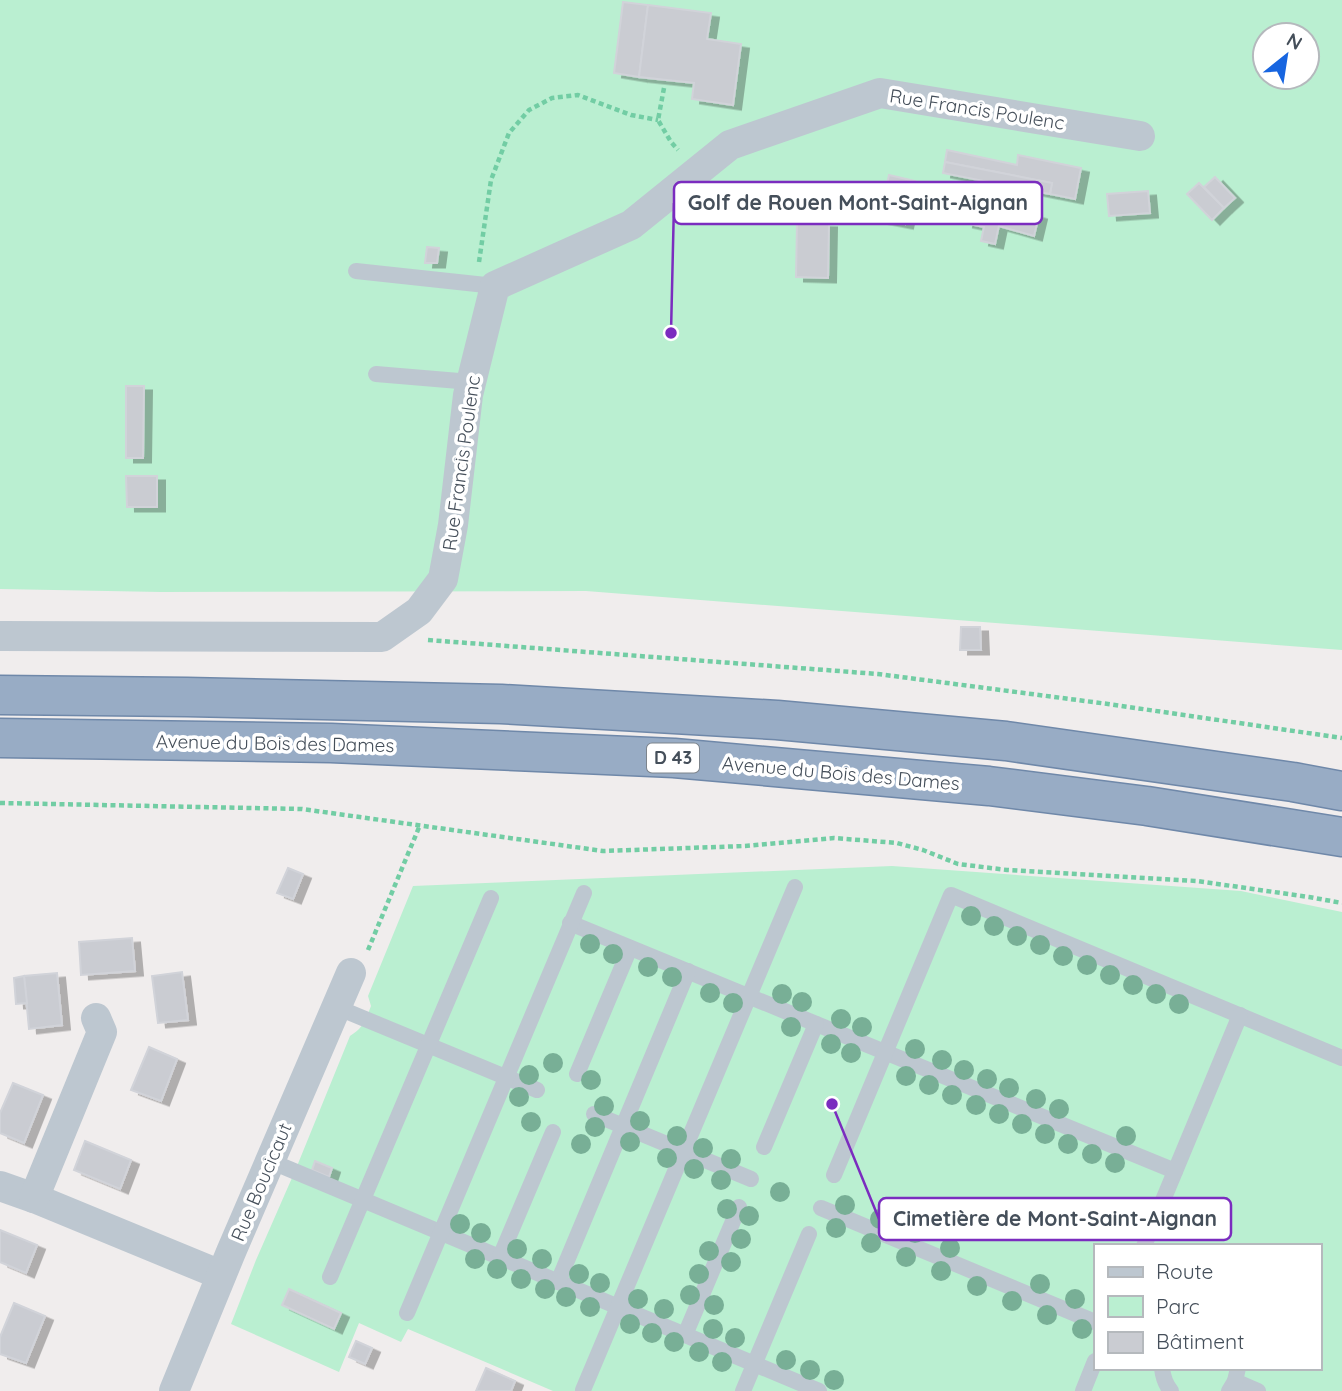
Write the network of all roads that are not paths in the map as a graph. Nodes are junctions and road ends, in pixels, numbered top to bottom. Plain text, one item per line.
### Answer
1 (1140, 136) dead end
2 (356, 271) dead end
3 (495, 286) junction
4 (376, 374) dead end
5 (471, 382) junction
6 (0, 636) edge
7 (0, 695) edge
8 (0, 738) edge
9 (1342, 791) edge
10 (1342, 837) edge
11 (795, 887) dead end
12 (584, 893) dead end
13 (491, 898) dead end
14 (570, 923) junction
15 (630, 948) junction
16 (688, 971) junction
17 (351, 973) road end
18 (749, 996) junction
19 (336, 1007) junction
20 (1240, 1015) junction
21 (96, 1018) dead end
22 (816, 1024) junction
23 (429, 1045) junction
24 (885, 1052) junction
25 (1342, 1058) edge
26 (577, 1074) dead end
27 (506, 1077) junction
28 (537, 1090) dead end
29 (594, 1114) dead end
30 (624, 1126) junction
31 (553, 1132) dead end
32 (764, 1147) dead end
33 (684, 1151) junction
34 (271, 1161) junction
35 (1175, 1171) junction
36 (834, 1175) dead end
37 (751, 1179) dead end
38 (0, 1186) edge
39 (34, 1198) junction
40 (363, 1200) junction
41 (739, 1207) dead end
42 (821, 1208) dead end
43 (441, 1233) junction
44 (809, 1234) dead end
45 (1145, 1244) edge
46 (500, 1257) junction
47 (221, 1275) junction
48 (330, 1277) dead end
49 (558, 1282) junction
50 (618, 1307) junction
51 (407, 1312) dead end
52 (1094, 1322) edge
53 (685, 1335) junction
54 (755, 1364) junction
55 (1094, 1364) edge
56 (1162, 1370) edge
57 (1234, 1380) edge
58 (583, 1390) edge
59 (174, 1391) edge
60 (743, 1391) edge
61 (819, 1391) edge
62 (1083, 1391) edge
63 (1171, 1391) edge
64 (1258, 1391) edge

1 - 3 street, Rue Francis Poulenc
2 - 3 lane
3 - 5 street, Rue Francis Poulenc
4 - 5 lane
5 - 6 street, Rue Francis Poulenc
7 - 9 highway, D 43
8 - 10 highway, Avenue du Bois des Dames / D 43
11 - 18 lane
12 - 14 lane
13 - 23 lane
14 - 15 lane
14 - 27 lane
15 - 16 lane
15 - 26 lane
16 - 18 lane
16 - 30 lane
17 - 19 street, Rue Boucicaut
18 - 22 lane
18 - 33 lane
19 - 23 lane
19 - 34 street, Rue Boucicaut
20 - 24 lane
20 - 25 lane
20 - 35 lane
21 - 39 street
22 - 24 lane
22 - 32 lane
23 - 27 lane
23 - 40 lane
24 - 35 lane
24 - 36 lane
27 - 28 lane
27 - 43 lane
29 - 30 lane
30 - 33 lane
30 - 49 lane
31 - 46 lane
33 - 37 lane
33 - 50 lane
34 - 40 lane
34 - 47 street, Rue Boucicaut
35 - 45 lane
38 - 39 street
39 - 47 street
40 - 43 lane
40 - 48 lane
41 - 53 lane
42 - 52 lane
43 - 46 lane
43 - 51 lane
44 - 54 lane
46 - 49 lane
47 - 59 street, Rue Boucicaut
49 - 50 lane
50 - 53 lane
50 - 58 lane
53 - 54 lane
54 - 60 lane
54 - 61 lane
55 - 62 lane
56 - 63 lane
57 - 64 lane

